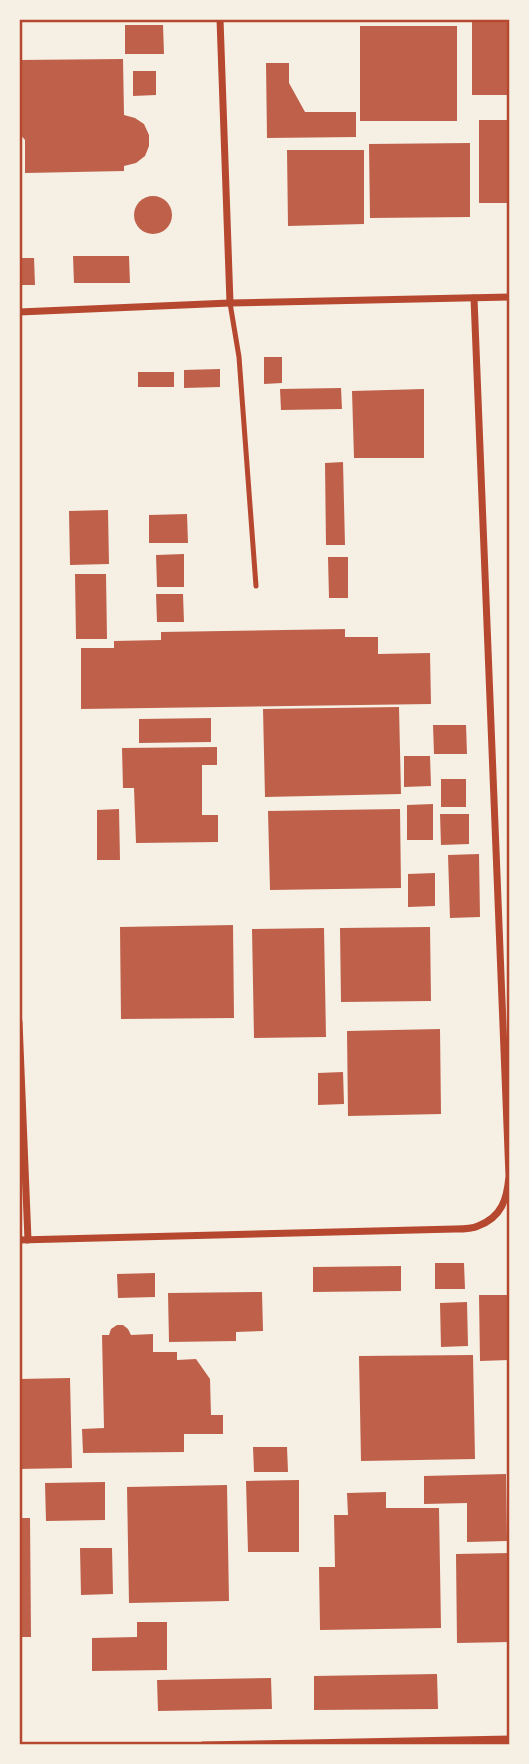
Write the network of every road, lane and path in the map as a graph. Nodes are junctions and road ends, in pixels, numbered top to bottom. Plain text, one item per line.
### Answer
1 (220, 19) edge
2 (510, 297) edge
3 (474, 298) junction
4 (230, 303) junction
5 (19, 312) edge
6 (256, 586) dead end
7 (19, 1022) edge
8 (24, 1240) edge
9 (510, 1739) edge
10 (203, 1745) edge

1 - 4 street
2 - 3 street
3 - 4 street
3 - 8 street
4 - 5 street
4 - 6 lane
7 - 8 street
9 - 10 street

